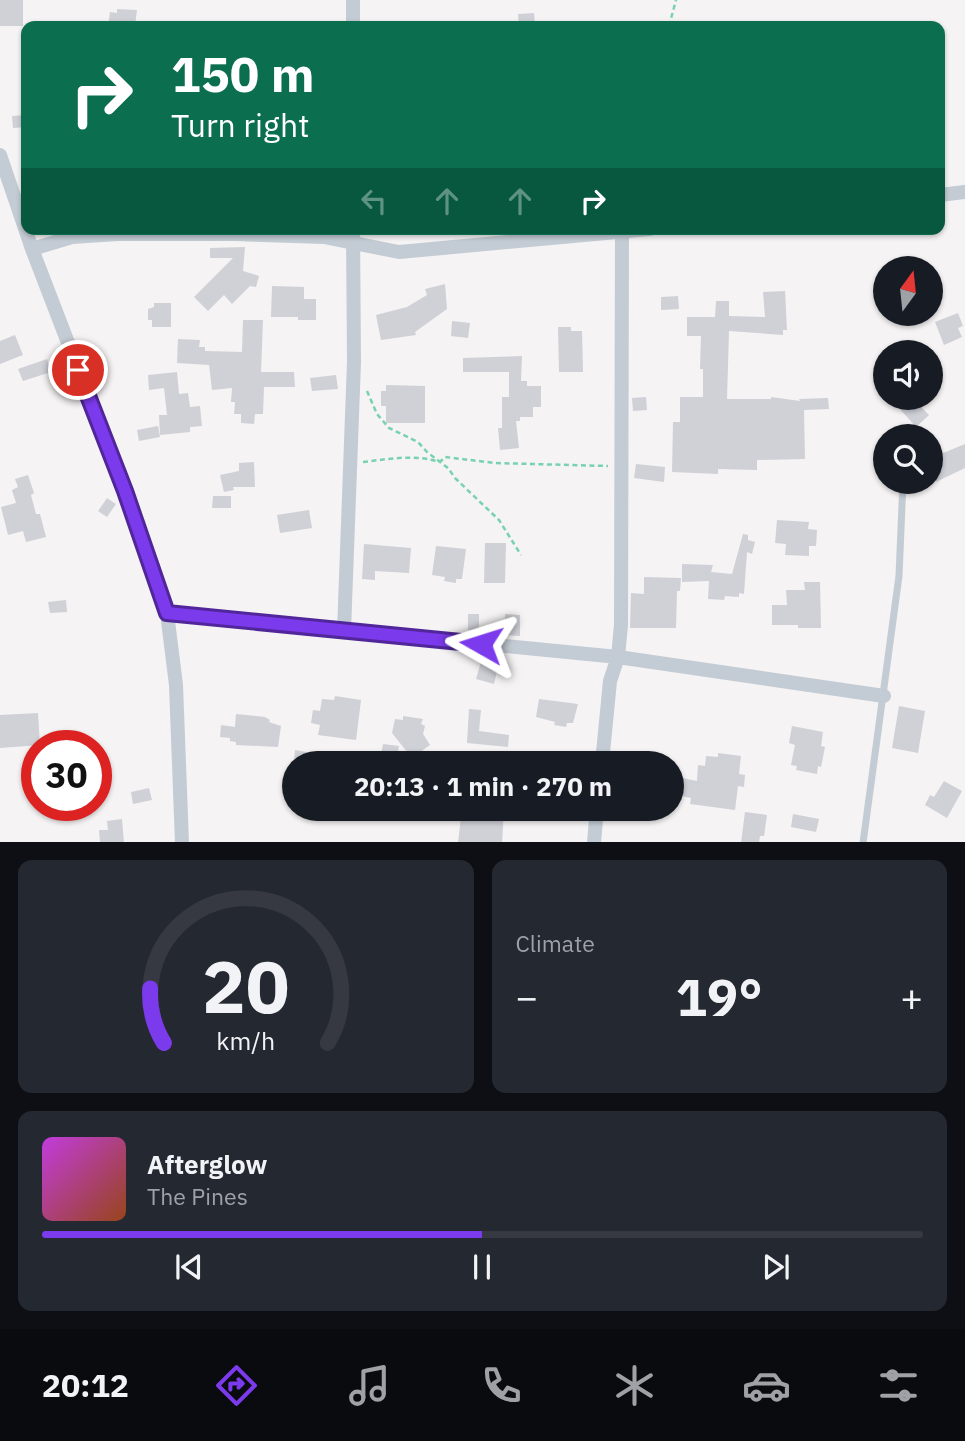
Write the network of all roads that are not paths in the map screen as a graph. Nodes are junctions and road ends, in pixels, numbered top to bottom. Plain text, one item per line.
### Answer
1 (353, 0) edge
2 (353, 21) edge
3 (0, 155) edge
4 (965, 192) edge
5 (945, 194) edge
6 (21, 217) edge
7 (27, 235) edge
8 (103, 235) edge
9 (261, 235) edge
10 (589, 235) edge
11 (622, 235) edge
12 (353, 236) edge
13 (32, 249) junction
14 (902, 494) edge
15 (167, 613) junction
16 (344, 631) junction
17 (618, 657) junction
18 (884, 696) junction
19 (603, 751) edge
20 (596, 821) edge
21 (182, 842) edge
22 (594, 842) edge
23 (863, 842) edge

1 - 2 street
3 - 6 street
4 - 5 street
7 - 13 street
8 - 13 street
9 - 12 street
10 - 12 street
11 - 17 street
12 - 16 street
13 - 15 street
14 - 18 lane
15 - 16 street
15 - 21 street
16 - 17 street
17 - 18 street
17 - 19 street
18 - 23 lane
20 - 22 street

